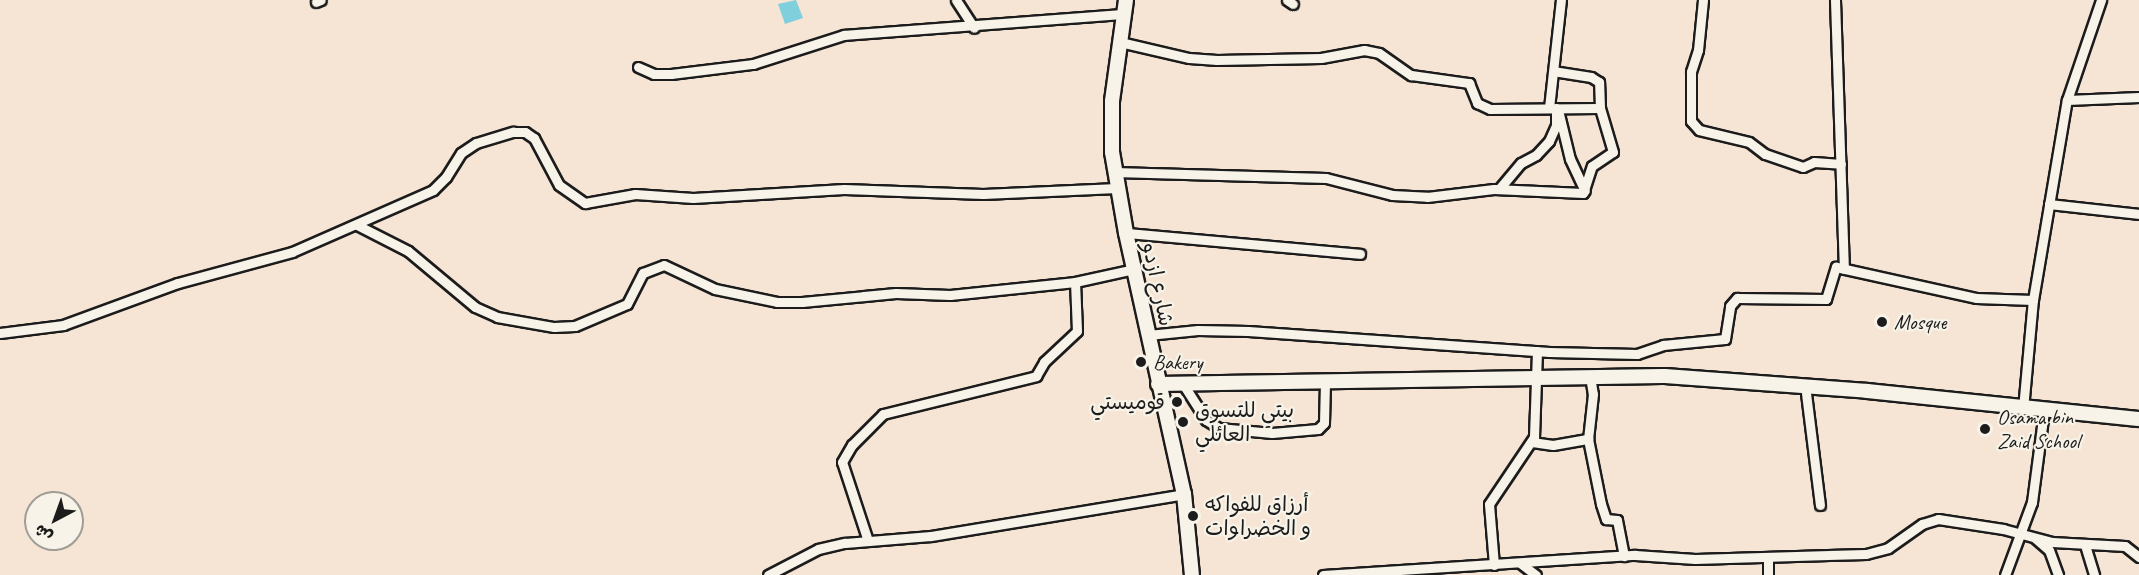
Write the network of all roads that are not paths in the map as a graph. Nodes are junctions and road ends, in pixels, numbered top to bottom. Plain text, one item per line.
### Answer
1 (956, 0) edge
2 (1126, 0) edge
3 (1561, 0) edge
4 (1703, 0) edge
5 (1835, 0) edge
6 (2101, 0) edge
7 (1124, 14) junction
8 (974, 28) junction
9 (1120, 42) junction
10 (638, 67) dead end
11 (1554, 71) junction
12 (2139, 98) edge
13 (2067, 100) junction
14 (1553, 108) junction
15 (1600, 108) junction
16 (1841, 164) junction
17 (1114, 172) junction
18 (1117, 188) junction
19 (1499, 189) junction
20 (1585, 191) junction
21 (2049, 204) junction
22 (2139, 214) edge
23 (357, 225) junction
24 (1126, 233) junction
25 (1360, 254) dead end
26 (1134, 269) junction
27 (1844, 269) junction
28 (1075, 282) junction
29 (2033, 300) junction
30 (0, 333) edge
31 (1148, 335) junction
32 (1537, 351) junction
33 (1536, 376) junction
34 (1590, 376) junction
35 (1324, 381) junction
36 (1158, 384) junction
37 (1183, 384) junction
38 (1804, 385) junction
39 (2023, 409) junction
40 (2044, 411) junction
41 (2139, 419) edge
42 (1588, 439) junction
43 (1532, 442) junction
44 (1184, 494) junction
45 (1820, 505) dead end
46 (2026, 534) junction
47 (868, 541) junction
48 (2085, 545) junction
49 (1624, 556) junction
50 (2139, 557) edge
51 (1768, 558) junction
52 (1520, 562) junction
53 (1495, 565) junction
54 (1420, 572) edge
55 (768, 575) edge
56 (1192, 575) edge
57 (1323, 575) edge
58 (1498, 575) edge
59 (1536, 575) edge
60 (1768, 575) edge
61 (2005, 575) edge
62 (2058, 575) edge
63 (2094, 575) edge

1 - 8 street
2 - 7 street, شارع ازدو
3 - 11 street
4 - 16 street
5 - 16 street
6 - 13 street
7 - 8 street
7 - 9 street, شارع ازدو
8 - 10 street
9 - 14 street
9 - 17 street, شارع ازدو
11 - 14 street
11 - 15 street
12 - 13 street
13 - 21 street
14 - 15 street
14 - 19 street
14 - 20 street
15 - 20 street
16 - 27 street
17 - 18 street, شارع ازدو
17 - 19 street
18 - 23 street
18 - 24 street, شارع ازدو
19 - 20 street
21 - 22 street
21 - 29 street
23 - 28 street
23 - 30 street
24 - 25 street
24 - 26 street, شارع ازدو
26 - 28 street
26 - 31 street, شارع ازدو
27 - 29 street
27 - 32 street
28 - 47 street
29 - 39 street
31 - 32 street
31 - 36 street, شارع ازدو
32 - 33 street
33 - 34 street
33 - 35 street
33 - 43 street
34 - 38 street
34 - 42 street
35 - 37 street
35 - 37 street
36 - 37 street
36 - 44 street, شارع ازدو
38 - 39 street
38 - 45 street
39 - 40 street
40 - 41 street
40 - 46 street
42 - 43 street
42 - 49 street
43 - 53 street
44 - 47 street
44 - 56 street, شارع ازدو
46 - 48 street
46 - 51 street
46 - 61 street
46 - 62 street
47 - 55 street
48 - 50 street
48 - 63 street
49 - 51 street
49 - 52 street
51 - 60 street
52 - 53 street
52 - 59 street
53 - 54 street
53 - 58 street
54 - 57 street

